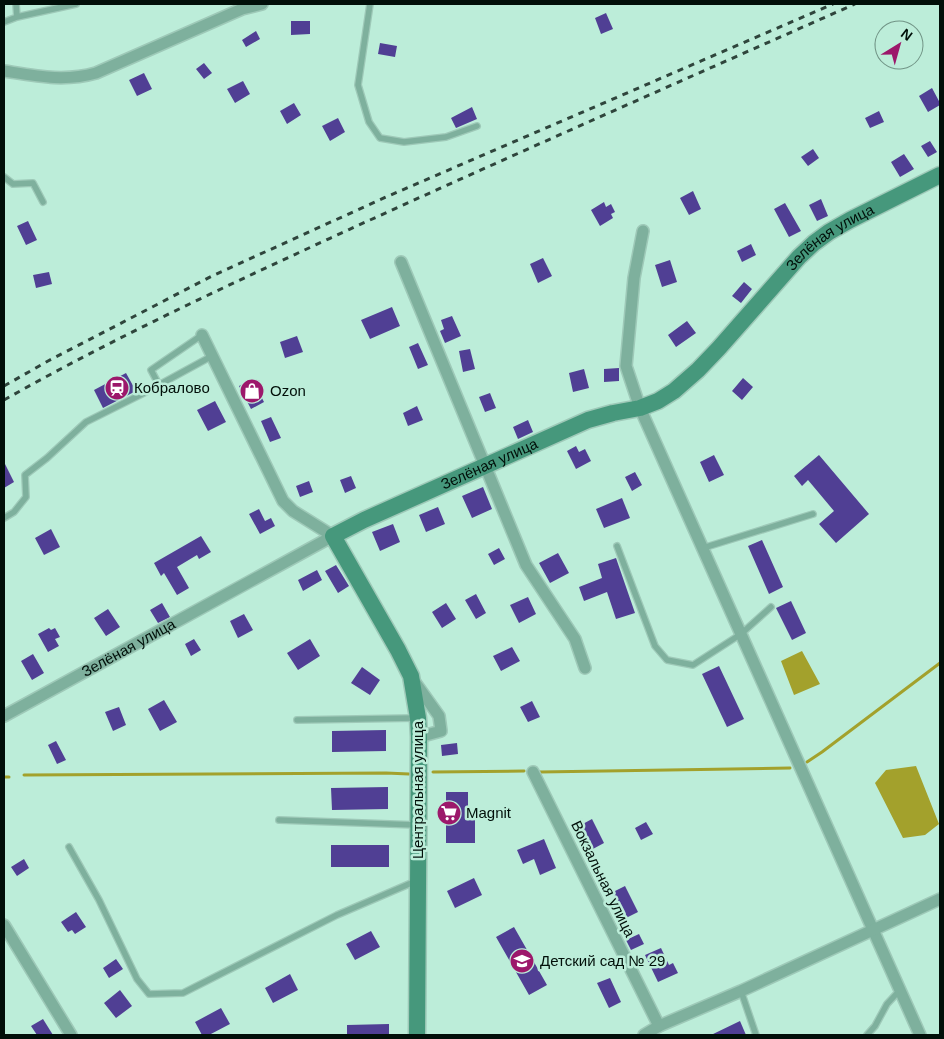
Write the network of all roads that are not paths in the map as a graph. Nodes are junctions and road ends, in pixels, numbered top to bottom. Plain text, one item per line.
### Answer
1 (16, 4) edge
2 (76, 4) edge
3 (262, 4) edge
4 (370, 4) edge
5 (17, 17) junction
6 (4, 22) edge
7 (4, 71) edge
8 (477, 126) dead end
9 (940, 175) edge
10 (4, 177) edge
11 (43, 202) dead end
12 (643, 231) dead end
13 (401, 262) dead end
14 (202, 335) joint
15 (212, 356) junction
16 (159, 385) junction
17 (640, 408) junction
18 (484, 466) junction
19 (813, 514) dead end
20 (4, 518) edge
21 (333, 536) junction
22 (617, 546) dead end
23 (703, 548) junction
24 (771, 607) dead end
25 (741, 634) junction
26 (586, 668) dead end
27 (411, 676) junction
28 (4, 716) edge
29 (418, 718) junction
30 (297, 720) dead end
31 (419, 737) junction
32 (533, 772) dead end
33 (279, 820) dead end
34 (418, 825) junction
35 (69, 847) dead end
36 (418, 880) junction
37 (940, 899) edge
38 (4, 925) edge
39 (873, 930) junction
40 (900, 990) junction
41 (741, 991) junction
42 (659, 1026) junction
43 (71, 1035) edge
44 (417, 1035) edge
45 (644, 1035) edge
46 (756, 1035) edge
47 (867, 1035) edge
48 (920, 1035) edge

1 - 5 lane
2 - 5 lane
3 - 7 street
4 - 8 lane
5 - 6 lane
9 - 17 street, Зелёная улица
10 - 11 lane
12 - 17 street
13 - 18 street
14 - 15 street
14 - 16 lane
15 - 16 lane
15 - 21 street
16 - 20 lane
17 - 18 street, Зелёная улица
17 - 23 street
18 - 21 street, Зелёная улица
18 - 26 street
19 - 23 lane
21 - 27 street, Центральная улица
21 - 28 street, Зелёная улица
22 - 25 lane
23 - 25 street
24 - 25 lane
25 - 39 street
27 - 29 street, Центральная улица
27 - 31 street
29 - 30 lane
29 - 31 street, Центральная улица
31 - 34 street, Центральная улица
32 - 42 street, Вокзальная улица
33 - 34 lane
34 - 36 street, Центральная улица
35 - 36 lane
36 - 44 street, Центральная улица
37 - 39 street
38 - 43 street
39 - 40 street
39 - 41 street
40 - 47 lane
40 - 48 street
41 - 42 street
41 - 46 lane
42 - 45 street

